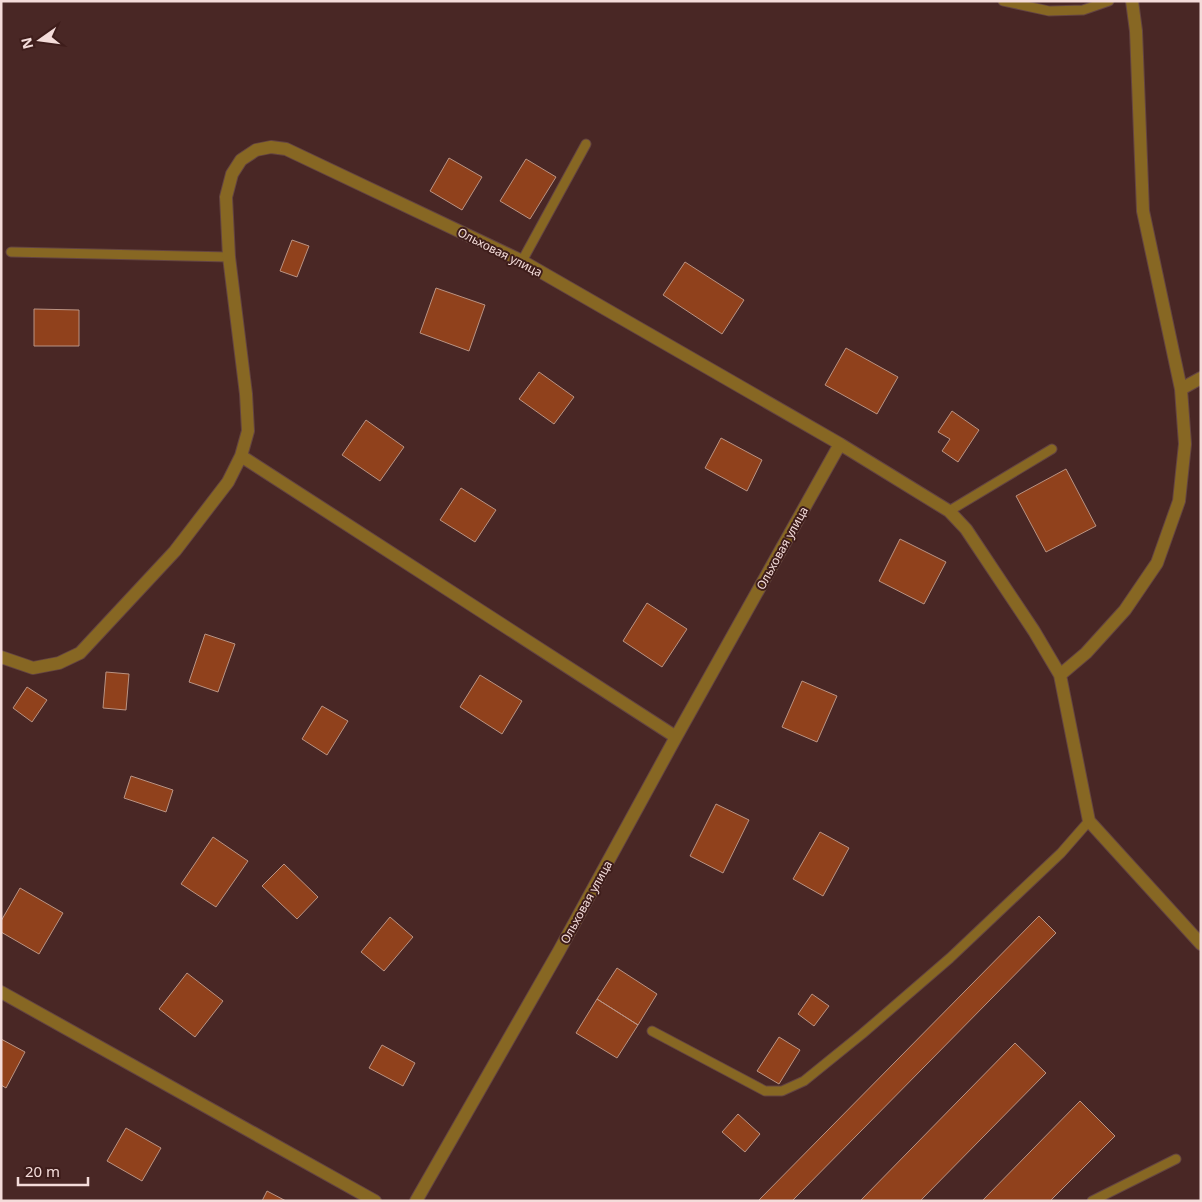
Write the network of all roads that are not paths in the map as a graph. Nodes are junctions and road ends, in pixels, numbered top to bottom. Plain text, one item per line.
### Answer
1 (1003, 1) edge
2 (1109, 1) edge
3 (1132, 1) edge
4 (586, 144) dead end
5 (11, 252) dead end
6 (229, 257) junction
7 (522, 261) junction
8 (1201, 378) edge
9 (1181, 389) junction
10 (840, 444) junction
11 (1052, 449) dead end
12 (241, 456) junction
13 (949, 511) junction
14 (1, 657) edge
15 (1060, 675) junction
16 (676, 737) junction
17 (1089, 821) junction
18 (1201, 944) edge
19 (1, 992) edge
20 (652, 1032) dead end
21 (1176, 1159) dead end
22 (375, 1201) edge
23 (416, 1201) edge
24 (1092, 1201) edge

1 - 2 lane
3 - 9 street
4 - 7 lane
5 - 6 lane
6 - 7 street, Ольховая улица
6 - 12 street
7 - 10 street, Ольховая улица
8 - 9 street
9 - 15 street
10 - 13 street
10 - 16 street, Ольховая улица
11 - 13 lane
12 - 14 street
12 - 16 street
13 - 15 street
15 - 17 street
16 - 23 street, Ольховая улица
17 - 18 street
17 - 20 lane
19 - 22 street
21 - 24 lane

